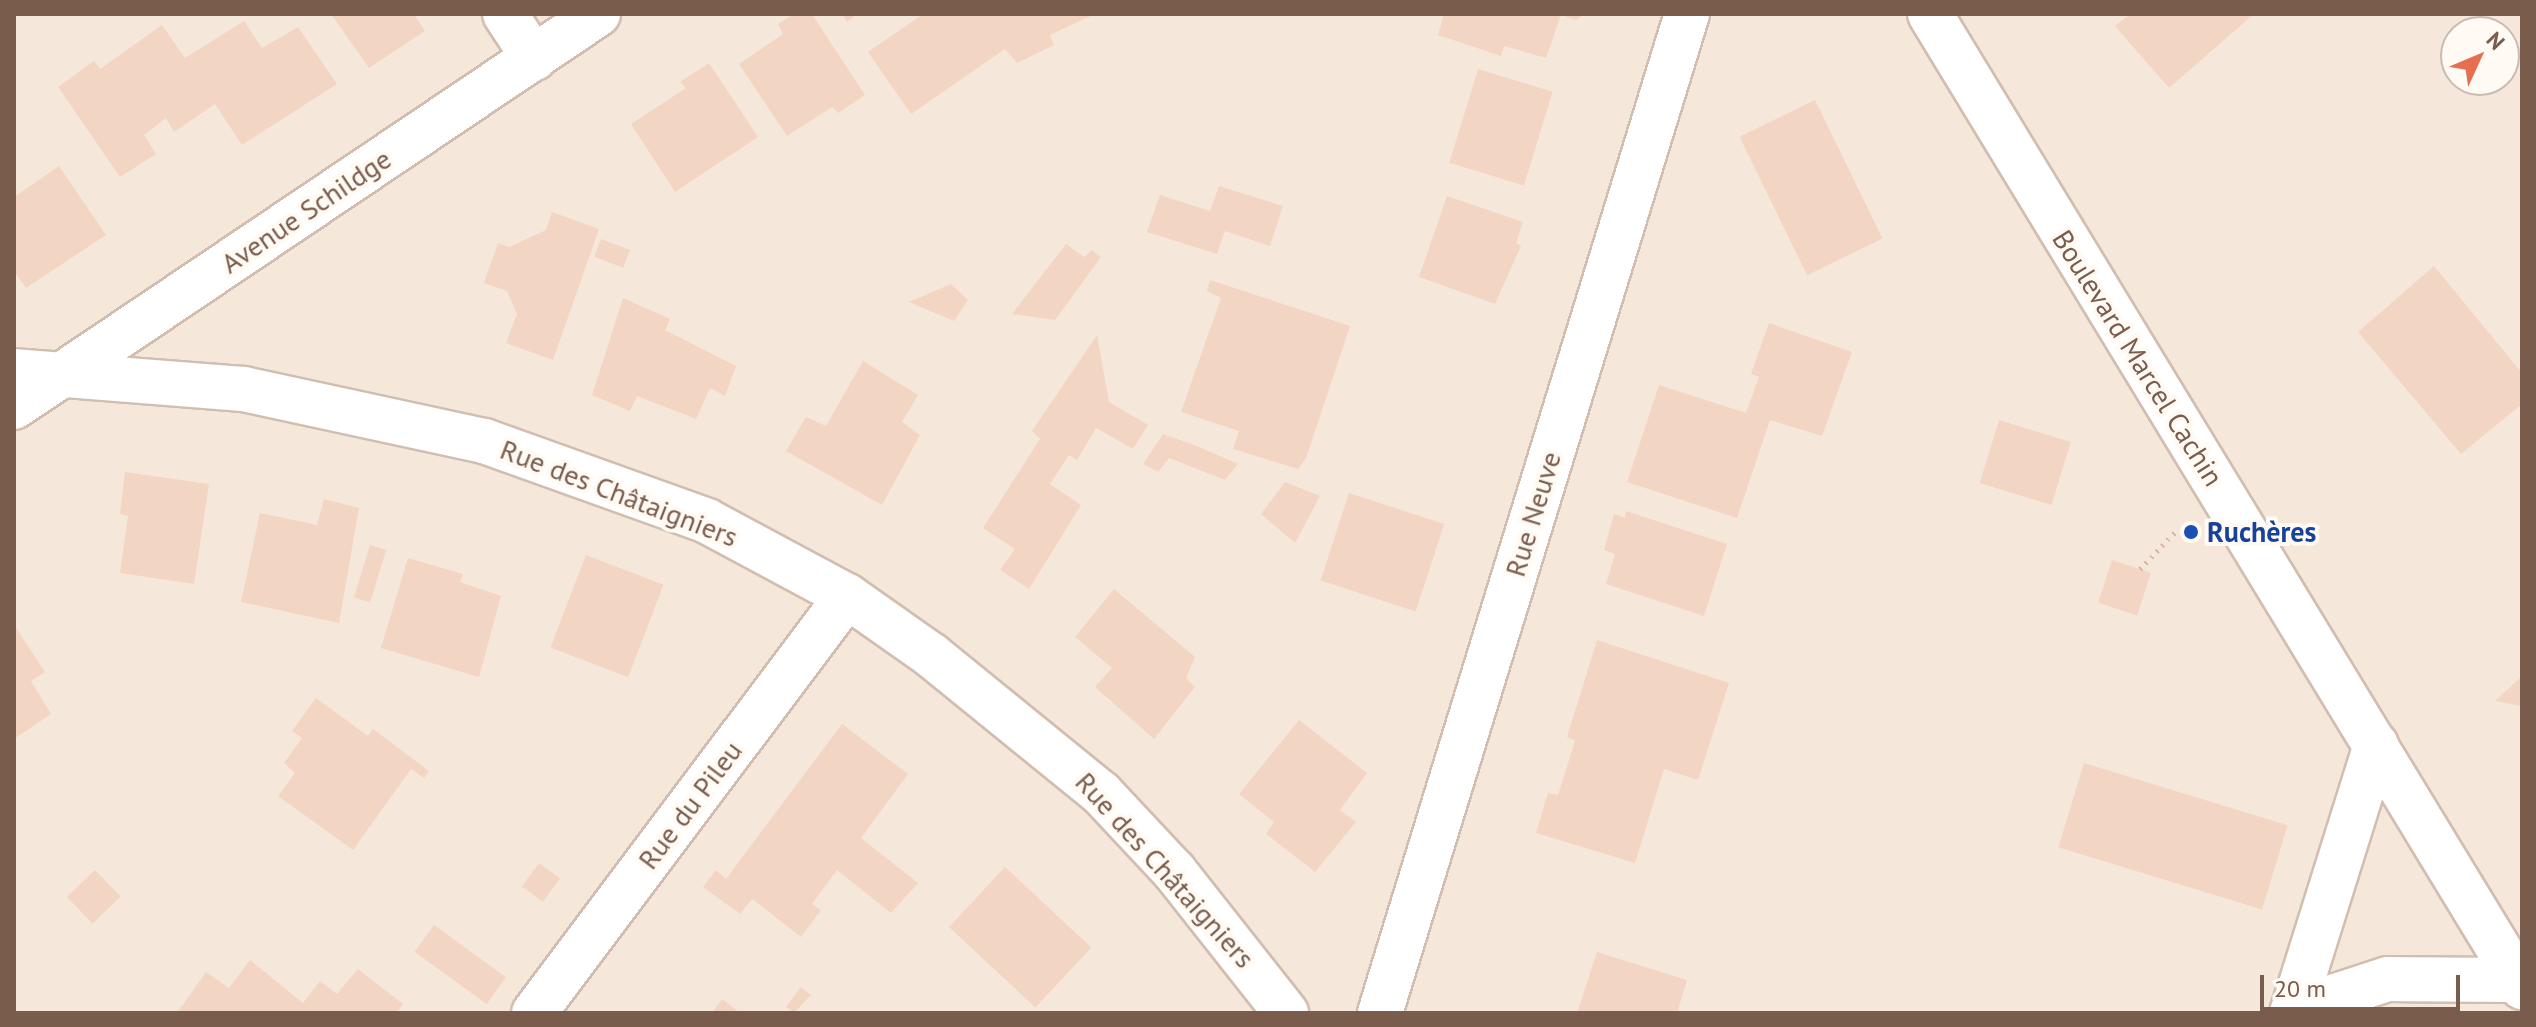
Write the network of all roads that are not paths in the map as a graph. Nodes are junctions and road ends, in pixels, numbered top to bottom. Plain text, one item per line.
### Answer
1 (505, 14) edge
2 (598, 14) edge
3 (1687, 14) edge
4 (1930, 14) edge
5 (534, 58) junction
6 (14, 371) edge
7 (63, 374) junction
8 (14, 407) edge
9 (847, 596) junction
10 (2376, 745) junction
11 (2520, 984) edge
12 (2293, 1012) edge
13 (534, 1013) edge
14 (1286, 1013) edge
15 (1380, 1013) edge

1 - 5 street
2 - 5 street, Avenue Schildge
3 - 15 street, Rue Neuve
4 - 10 street, Boulevard Marcel Cachin
5 - 7 street, Avenue Schildge
6 - 7 street, Rue des Châtaigniers
7 - 8 street, Avenue Schildge
7 - 9 street, Rue des Châtaigniers
9 - 13 street, Rue du Pileu
9 - 14 street, Rue des Châtaigniers
10 - 11 street, Boulevard Marcel Cachin
10 - 12 street
11 - 12 street

